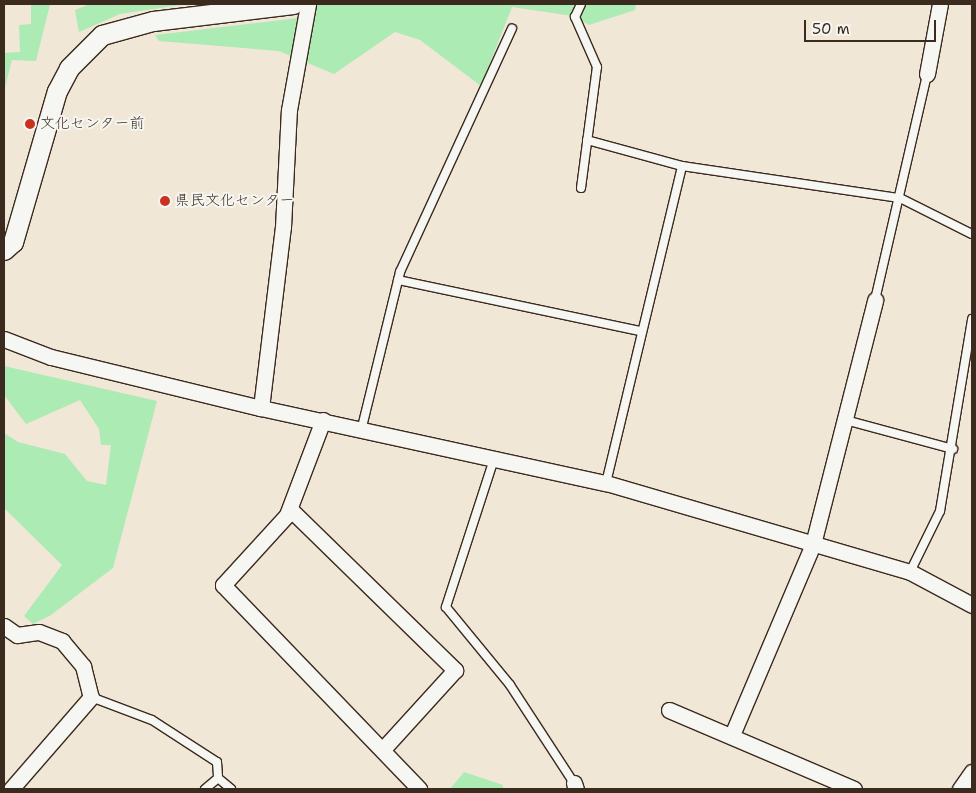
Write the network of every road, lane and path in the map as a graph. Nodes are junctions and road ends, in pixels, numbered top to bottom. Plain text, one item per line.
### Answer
1 (293, 4) edge
2 (308, 4) edge
3 (581, 4) edge
4 (940, 4) edge
5 (512, 28) dead end
6 (927, 74) joint
7 (587, 140) junction
8 (682, 166) junction
9 (581, 188) dead end
10 (900, 198) junction
11 (972, 234) edge
12 (4, 250) edge
13 (398, 280) junction
14 (875, 300) joint
15 (972, 319) edge
16 (642, 331) junction
17 (4, 339) edge
18 (261, 408) junction
19 (323, 420) junction
20 (845, 420) junction
21 (362, 427) junction
22 (953, 448) junction
23 (495, 456) junction
24 (606, 483) junction
25 (290, 509) junction
26 (813, 544) junction
27 (910, 572) junction
28 (972, 605) edge
29 (4, 626) edge
30 (91, 697) junction
31 (669, 710) dead end
32 (732, 735) junction
33 (383, 749) junction
34 (972, 772) edge
35 (218, 778) junction
36 (575, 786) edge
37 (11, 789) edge
38 (205, 789) edge
39 (232, 789) edge
40 (419, 789) edge
41 (854, 789) edge
42 (960, 789) edge

1 - 12 street
2 - 18 street
3 - 7 lane
4 - 6 street
5 - 13 lane
6 - 10 lane
7 - 8 lane
7 - 9 lane
8 - 10 lane
8 - 16 lane
10 - 11 lane
10 - 14 lane
13 - 16 lane
13 - 21 lane
14 - 20 street
15 - 22 lane
16 - 24 lane
17 - 18 street
18 - 19 street
19 - 21 street
19 - 25 street
20 - 22 lane
20 - 26 street
21 - 23 street
22 - 27 lane
23 - 24 street
23 - 36 lane
24 - 26 street
25 - 33 street
25 - 33 street
26 - 27 street
26 - 32 street
27 - 28 street
29 - 30 street
30 - 35 lane
30 - 37 street
31 - 32 street
32 - 41 street
33 - 40 street
34 - 42 street
35 - 38 lane
35 - 39 lane

